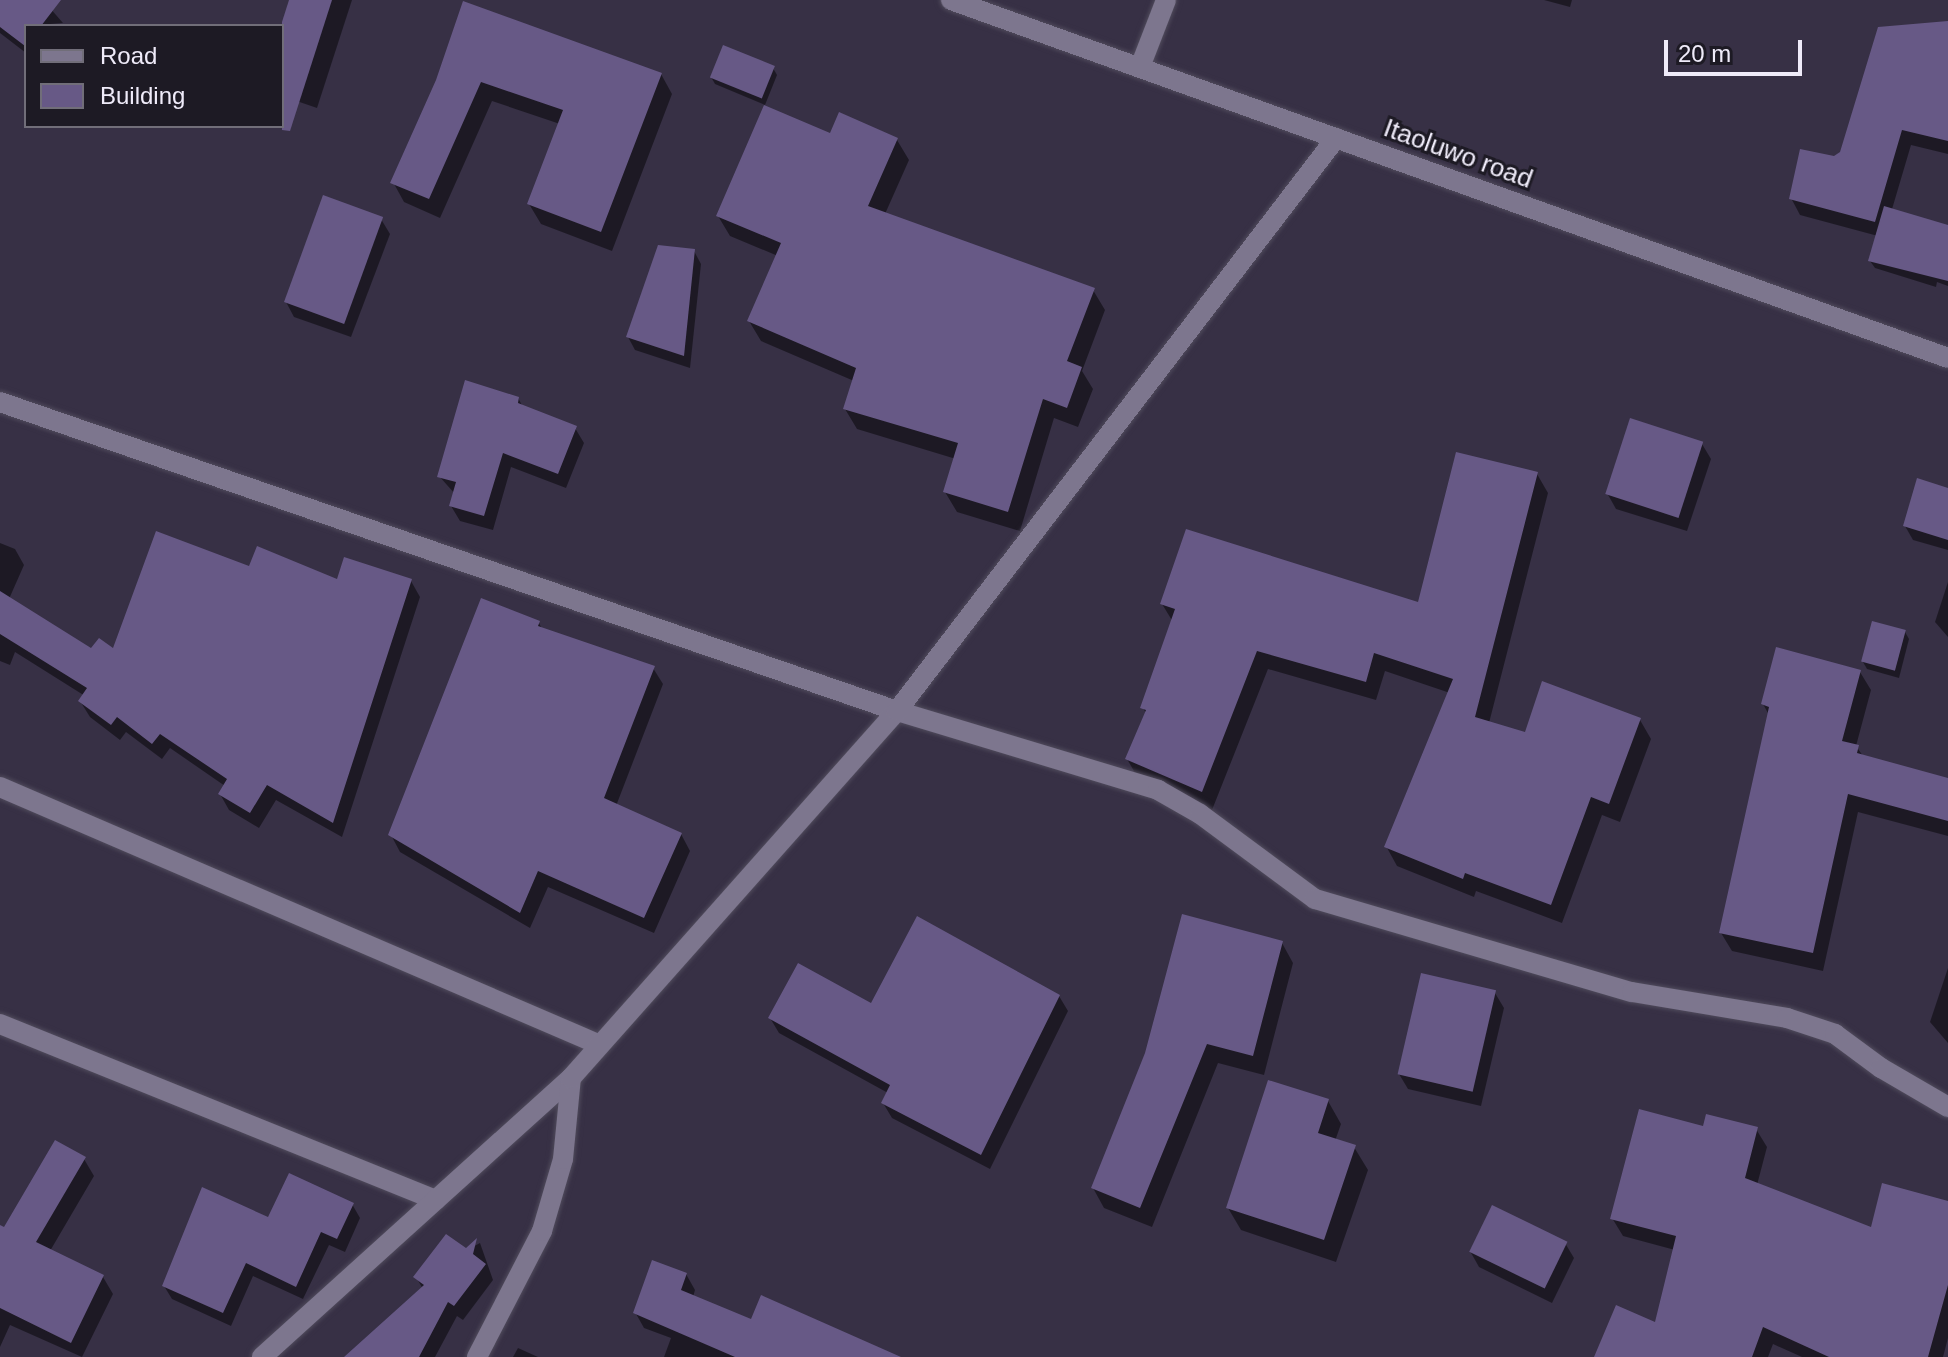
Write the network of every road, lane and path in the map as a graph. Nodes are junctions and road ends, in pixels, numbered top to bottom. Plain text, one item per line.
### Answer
1 (951, 0) edge
2 (1166, 0) edge
3 (1140, 67) junction
4 (1336, 138) junction
5 (1948, 358) edge
6 (0, 402) edge
7 (897, 711) junction
8 (0, 787) edge
9 (0, 1024) edge
10 (598, 1044) junction
11 (571, 1078) junction
12 (1948, 1107) edge
13 (436, 1200) junction
14 (262, 1357) edge
15 (477, 1357) edge

1 - 3 street, Itaoluwo road
2 - 3 street
3 - 4 street, Itaoluwo road
4 - 5 street, Itaoluwo road
4 - 7 street
6 - 7 street
7 - 10 street
7 - 12 street
8 - 10 street
9 - 13 street
10 - 11 street
11 - 13 street
11 - 15 street
13 - 14 street

